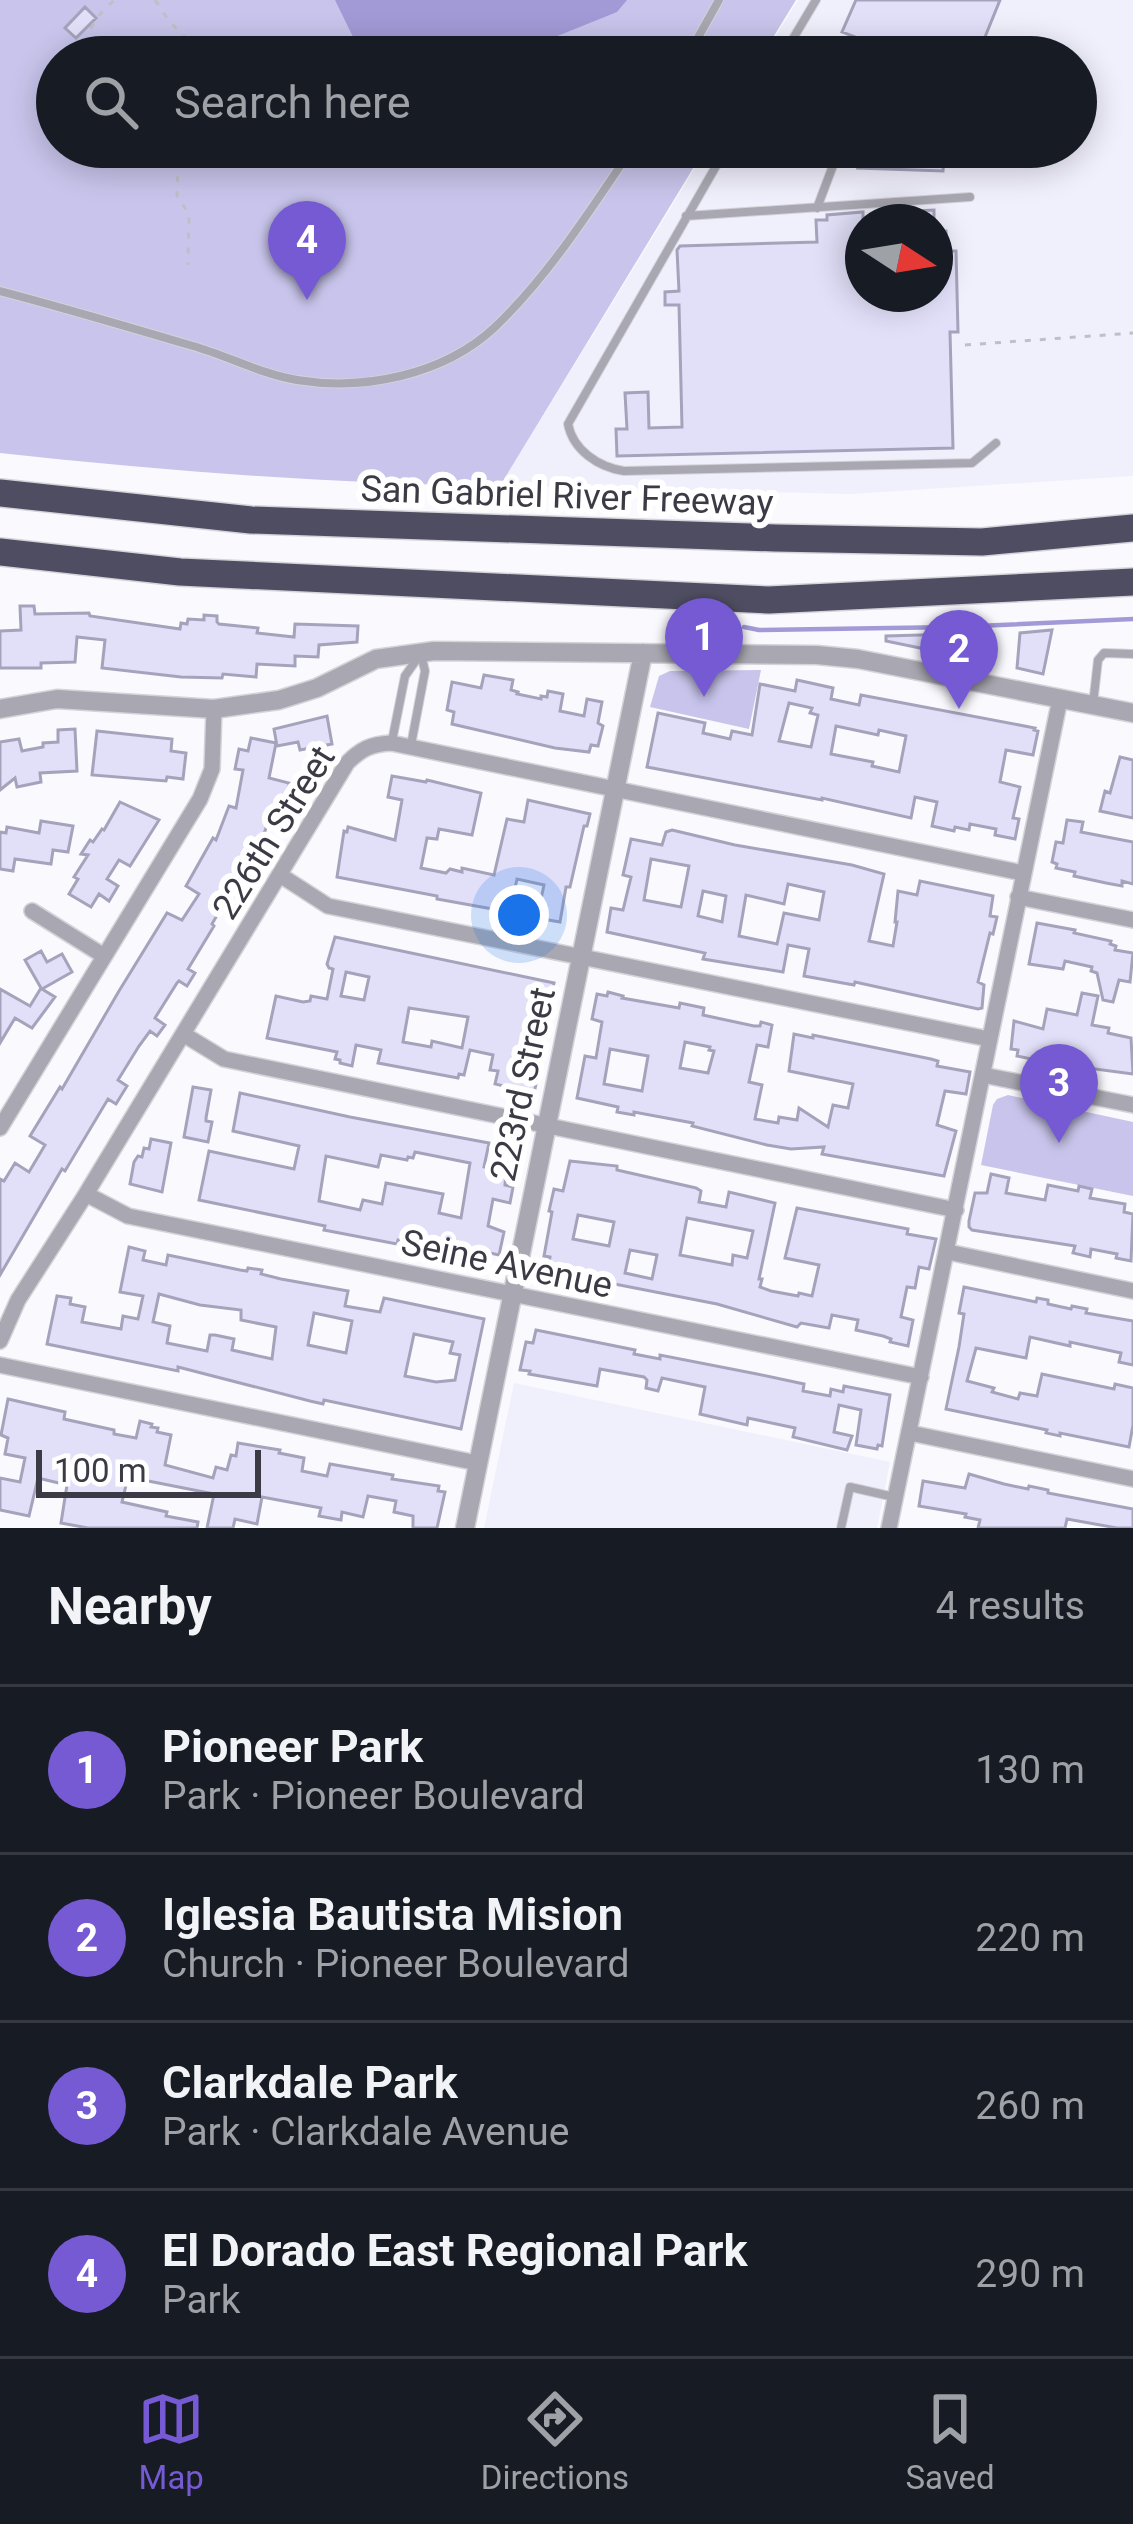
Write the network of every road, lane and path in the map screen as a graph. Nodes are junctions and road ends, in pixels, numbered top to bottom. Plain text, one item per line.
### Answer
1 (115, 0) edge
2 (155, 0) edge
3 (719, 0) edge
4 (816, 0) edge
5 (87, 36) edge
6 (184, 36) edge
7 (699, 36) edge
8 (795, 36) edge
9 (178, 168) edge
10 (617, 168) edge
11 (714, 168) edge
12 (832, 168) edge
13 (970, 196) dead end
14 (817, 208) junction
15 (685, 216) junction
16 (188, 265) dead end
17 (0, 291) edge
18 (1133, 334) edge
19 (965, 346) dead end
20 (996, 443) dead end
21 (0, 493) edge
22 (1133, 528) edge
23 (0, 552) edge
24 (1131, 583) edge
25 (421, 652) junction
26 (643, 653) junction
27 (1133, 654) edge
28 (1060, 699) junction
29 (1093, 705) junction
30 (214, 709) junction
31 (0, 710) edge
32 (1133, 713) edge
33 (392, 743) junction
34 (411, 747) junction
35 (616, 789) junction
36 (1023, 873) junction
37 (280, 875) junction
38 (1018, 897) junction
39 (32, 911) dead end
40 (1133, 920) edge
41 (104, 956) junction
42 (582, 957) junction
43 (183, 1034) junction
44 (989, 1040) junction
45 (983, 1075) junction
46 (1133, 1105) edge
47 (547, 1125) junction
48 (0, 1128) edge
49 (86, 1194) junction
50 (956, 1210) junction
51 (948, 1252) junction
52 (1133, 1291) edge
53 (512, 1294) junction
54 (0, 1341) edge
55 (0, 1364) edge
56 (921, 1378) junction
57 (910, 1433) junction
58 (477, 1463) junction
59 (1133, 1479) edge
60 (896, 1497) junction
61 (465, 1528) edge
62 (841, 1528) edge
63 (890, 1528) edge

1 - 5 path
2 - 6 path
3 - 7 lane
4 - 8 lane
9 - 16 path
10 - 17 lane
11 - 15 lane
12 - 14 lane
13 - 14 lane
14 - 15 lane
15 - 20 lane
18 - 19 path
21 - 22 highway, San Gabriel River Freeway
23 - 24 highway
25 - 26 street
25 - 30 street
25 - 33 lane
25 - 34 lane
26 - 28 street
26 - 35 street, 223rd Street
27 - 29 lane
28 - 29 street
28 - 36 street
29 - 32 street
30 - 31 street
30 - 41 street
33 - 34 street, 226th Street
33 - 37 street, 226th Street
34 - 35 street, 226th Street
35 - 36 street, 226th Street
35 - 42 street, 223rd Street
36 - 38 street
37 - 42 street
37 - 43 street, 226th Street
38 - 40 street
38 - 44 street
39 - 41 street
41 - 48 street
42 - 44 street
42 - 47 street, 223rd Street
43 - 47 street
43 - 49 street, 226th Street
44 - 45 street
45 - 46 street
45 - 50 street
47 - 50 street
47 - 53 street, 223rd Street
49 - 53 street, Seine Avenue
49 - 54 street, 226th Street
50 - 51 street
51 - 52 street
51 - 56 street
53 - 56 street, Seine Avenue
53 - 58 street, 223rd Street
55 - 58 street
56 - 57 street
57 - 59 street
57 - 60 street
58 - 61 street, 223rd Street
60 - 62 lane
60 - 63 street

